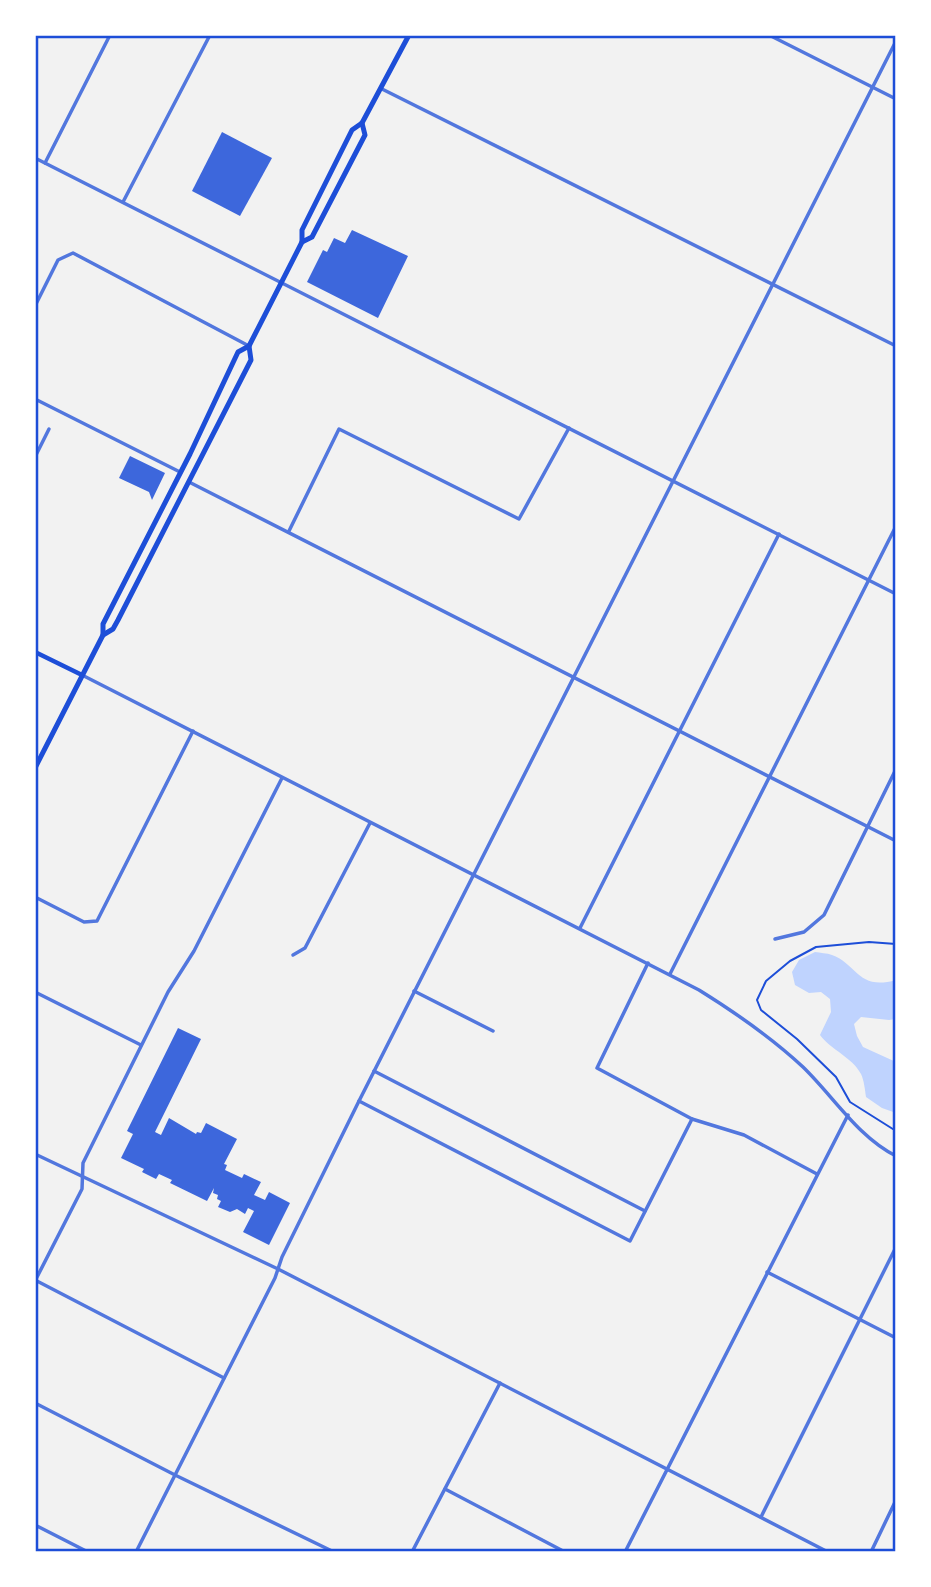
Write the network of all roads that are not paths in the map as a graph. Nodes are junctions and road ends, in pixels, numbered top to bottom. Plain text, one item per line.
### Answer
1 (110, 35) edge
2 (210, 35) edge
3 (409, 35) edge
4 (769, 35) edge
5 (896, 41) edge
6 (872, 87) junction
7 (381, 88) junction
8 (896, 99) edge
9 (362, 123) junction
10 (35, 158) edge
11 (45, 163) junction
12 (123, 202) junction
13 (302, 242) junction
14 (281, 283) junction
15 (771, 284) junction
16 (35, 306) edge
17 (249, 346) junction
18 (896, 346) edge
19 (35, 399) edge
20 (569, 428) junction
21 (49, 429) dead end
22 (35, 457) edge
23 (180, 472) junction
24 (187, 481) junction
25 (671, 482) junction
26 (896, 526) edge
27 (289, 531) junction
28 (779, 534) junction
29 (868, 580) junction
30 (896, 594) edge
31 (103, 635) junction
32 (35, 652) edge
33 (82, 676) junction
34 (572, 678) junction
35 (193, 731) junction
36 (680, 732) junction
37 (35, 768) edge
38 (896, 769) edge
39 (282, 778) junction
40 (770, 778) junction
41 (370, 823) junction
42 (866, 827) junction
43 (896, 841) edge
44 (472, 876) junction
45 (35, 897) edge
46 (580, 928) junction
47 (775, 939) dead end
48 (293, 955) dead end
49 (648, 962) junction
50 (670, 974) junction
51 (414, 991) junction
52 (35, 992) edge
53 (494, 1031) dead end
54 (141, 1045) junction
55 (374, 1071) junction
56 (359, 1101) junction
57 (848, 1115) junction
58 (692, 1119) junction
59 (35, 1154) edge
60 (896, 1156) edge
61 (817, 1174) junction
62 (82, 1178) junction
63 (645, 1211) junction
64 (896, 1247) edge
65 (278, 1269) junction
66 (767, 1272) junction
67 (35, 1281) edge
68 (862, 1320) junction
69 (896, 1338) edge
70 (224, 1378) junction
71 (500, 1383) junction
72 (35, 1403) edge
73 (668, 1469) junction
74 (175, 1475) junction
75 (445, 1489) junction
76 (896, 1500) edge
77 (761, 1517) junction
78 (35, 1525) edge
79 (88, 1552) edge
80 (136, 1552) edge
81 (334, 1552) edge
82 (412, 1552) edge
83 (565, 1552) edge
84 (625, 1552) edge
85 (828, 1552) edge
86 (871, 1552) edge

1 - 11 street
2 - 12 street
3 - 7 main road
4 - 6 street
5 - 6 street
6 - 8 street
6 - 15 street
7 - 9 main road
7 - 15 street
9 - 13 main road
9 - 13 main road
10 - 11 street
11 - 12 street
12 - 14 street
13 - 14 main road
14 - 17 main road
14 - 20 street
15 - 18 street
15 - 25 street
16 - 17 street
17 - 23 main road
17 - 24 main road
19 - 23 street
20 - 25 street
20 - 27 street
21 - 22 street
23 - 31 main road
24 - 27 street
24 - 31 main road
25 - 28 street
25 - 34 street
26 - 29 street
27 - 34 street
28 - 29 street
28 - 36 street
29 - 30 street
29 - 40 street
31 - 33 main road
32 - 33 main road
33 - 35 street
33 - 37 main road
34 - 36 street
34 - 44 street
35 - 39 street
35 - 45 street
36 - 40 street
36 - 46 street
38 - 42 street
39 - 41 street
39 - 54 street
40 - 42 street
40 - 50 street
41 - 44 street
41 - 48 street
42 - 43 street
42 - 47 street
44 - 46 street
44 - 51 street
46 - 49 street
49 - 50 street
49 - 58 street
50 - 57 street
51 - 53 street
51 - 55 street
52 - 54 street
54 - 62 street
55 - 56 street
55 - 63 street
56 - 63 street
56 - 65 street
57 - 60 street
57 - 61 street
58 - 61 street
58 - 63 street
59 - 62 street
61 - 66 street
62 - 65 street
62 - 67 street
64 - 68 street
65 - 70 street
65 - 71 street
66 - 68 street
66 - 73 street
67 - 70 street
68 - 69 street
68 - 77 street
70 - 74 street
71 - 73 street
71 - 75 street
72 - 74 street
73 - 77 street
73 - 84 street
74 - 80 street
74 - 81 street
75 - 82 street
75 - 83 street
76 - 86 street
77 - 85 street
78 - 79 street

